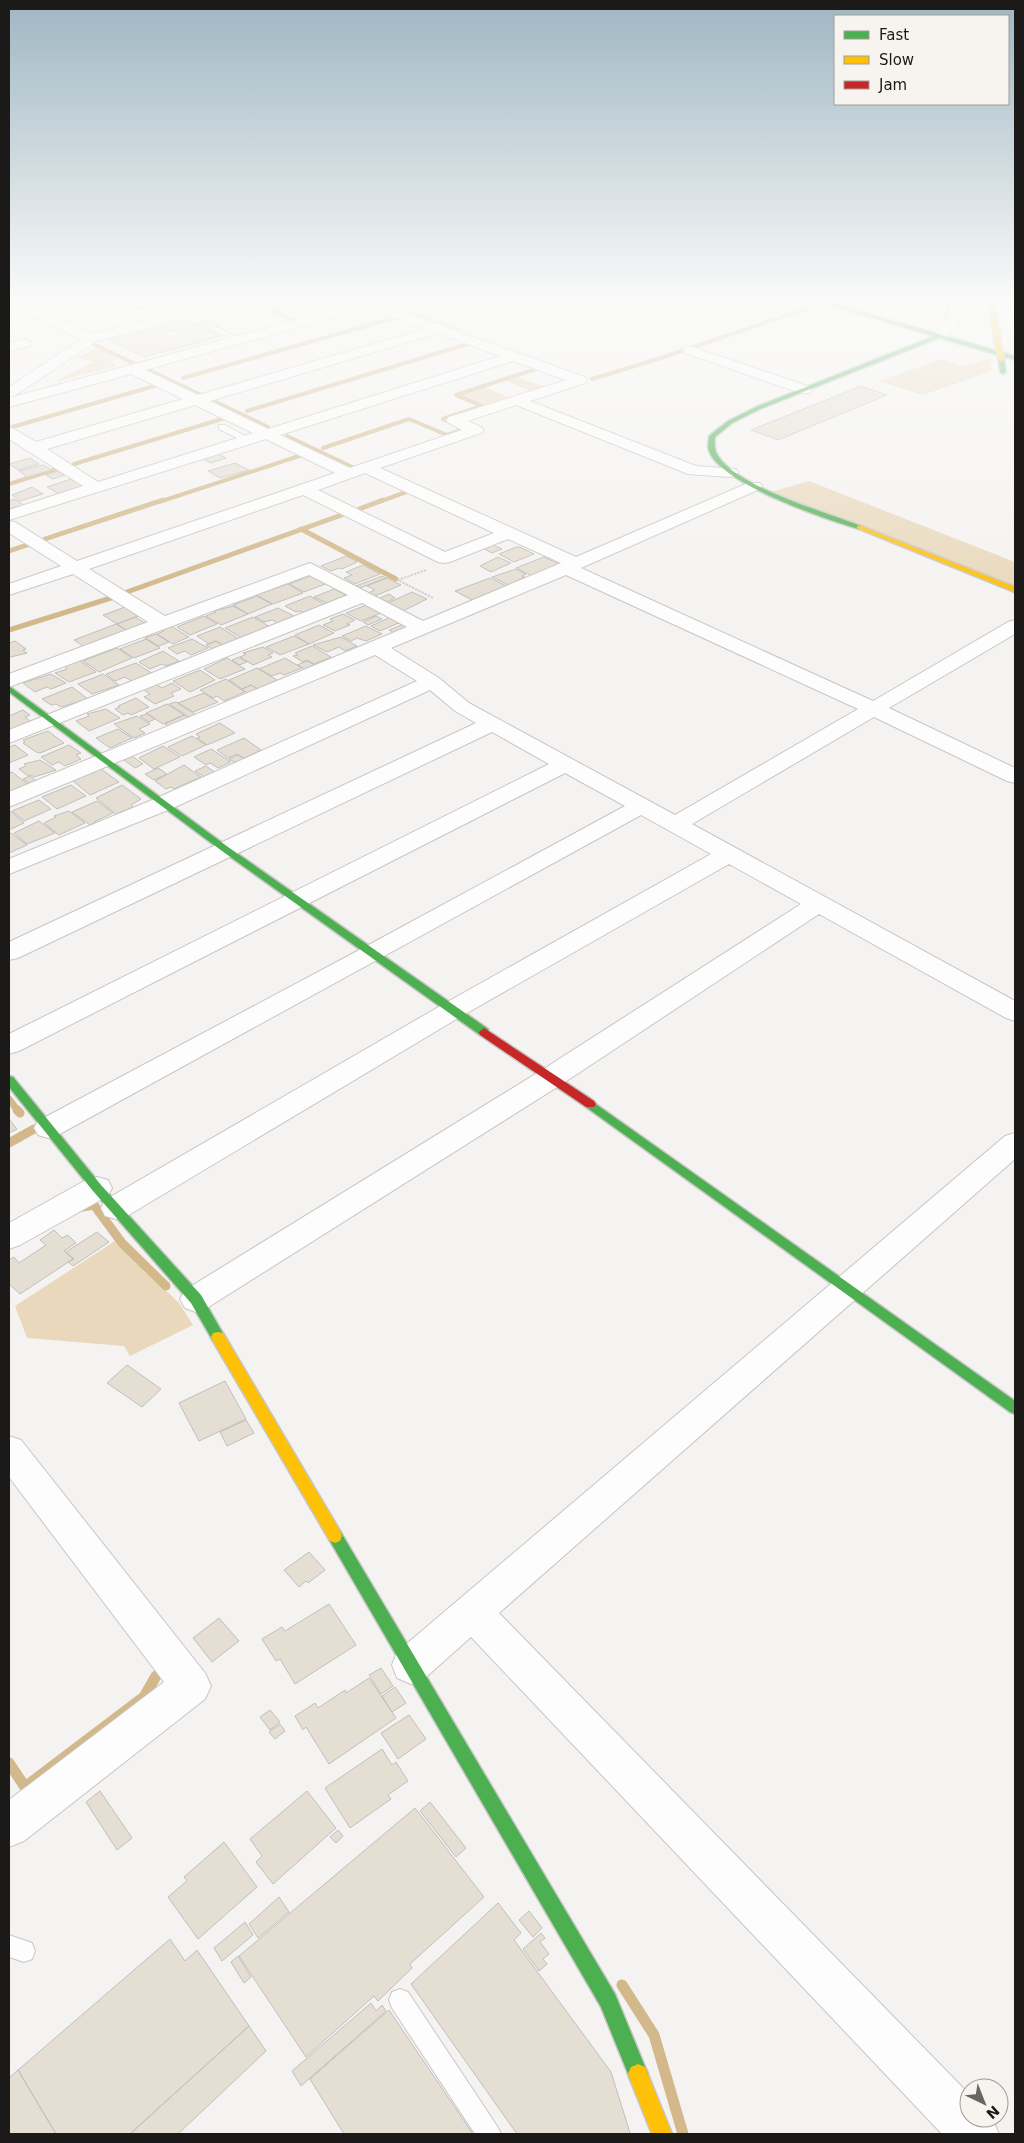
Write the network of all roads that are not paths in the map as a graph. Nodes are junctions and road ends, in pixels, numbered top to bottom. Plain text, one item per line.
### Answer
1 (27, 398) edge
2 (193, 398) edge
3 (204, 398) edge
4 (381, 398) edge
5 (522, 398) edge
6 (785, 398) edge
7 (197, 400) junction
8 (516, 400) junction
9 (9, 403) edge
10 (222, 427) dead end
11 (9, 432) edge
12 (267, 434) junction
13 (248, 440) junction
14 (34, 448) junction
15 (358, 471) junction
16 (730, 472) junction
17 (754, 486) junction
18 (97, 488) junction
19 (304, 489) junction
20 (9, 515) edge
21 (9, 526) edge
22 (509, 533) junction
23 (572, 566) junction
24 (74, 568) junction
25 (9, 590) edge
26 (1015, 590) edge
27 (363, 596) junction
28 (163, 623) junction
29 (1015, 626) edge
30 (423, 628) junction
31 (376, 648) junction
32 (9, 681) edge
33 (432, 682) junction
34 (9, 688) edge
35 (874, 709) junction
36 (52, 720) junction
37 (492, 724) junction
38 (9, 737) edge
39 (106, 760) junction
40 (566, 764) junction
41 (1015, 776) edge
42 (9, 800) edge
43 (165, 803) junction
44 (641, 806) junction
45 (675, 825) junction
46 (225, 848) junction
47 (728, 854) junction
48 (9, 867) edge
49 (297, 900) junction
50 (819, 903) junction
51 (9, 952) edge
52 (372, 954) junction
53 (451, 1012) junction
54 (1015, 1012) edge
55 (9, 1045) edge
56 (552, 1077) junction
57 (9, 1080) edge
58 (48, 1128) junction
59 (1015, 1143) edge
60 (107, 1198) junction
61 (9, 1237) edge
62 (848, 1287) junction
63 (196, 1300) junction
64 (1015, 1408) edge
65 (9, 1451) edge
66 (473, 1613) junction
67 (411, 1665) junction
68 (9, 1826) edge
69 (400, 2000) dead end
70 (489, 2134) edge
71 (662, 2134) edge
72 (975, 2134) edge

1 - 9 street
2 - 7 street
3 - 7 street
4 - 12 street
5 - 8 street
6 - 16 main road
7 - 12 street
7 - 14 street
8 - 15 street
8 - 16 street
10 - 13 lane
11 - 14 street
12 - 13 street
12 - 15 street
13 - 18 street
14 - 18 street
15 - 19 street
15 - 22 street
16 - 17 main road
17 - 23 street
17 - 26 main road
18 - 20 street
19 - 22 street
19 - 24 street
21 - 24 street
22 - 23 street
23 - 30 street
23 - 35 street
24 - 25 street
24 - 28 street
27 - 28 street
27 - 30 street
27 - 36 street
28 - 32 street
29 - 35 street
30 - 31 street
31 - 33 street
31 - 39 street
33 - 37 street
33 - 43 street
34 - 36 main road
35 - 41 street
35 - 45 street
36 - 38 street
36 - 39 main road
37 - 40 street
37 - 46 street
39 - 42 street
39 - 43 main road
40 - 44 street
40 - 49 street
43 - 46 main road
43 - 48 street
44 - 45 street
44 - 52 street
45 - 47 street
46 - 49 main road
46 - 51 street
47 - 50 street
47 - 53 street
49 - 52 main road
49 - 55 street
50 - 54 street
50 - 56 street
52 - 53 main road
52 - 58 street
53 - 56 main road
53 - 60 street
56 - 62 main road
56 - 63 street
57 - 58 main road
58 - 60 main road
59 - 62 street
60 - 61 street
60 - 63 main road
62 - 64 main road
62 - 66 street
63 - 67 main road
65 - 68 street
66 - 67 street
66 - 72 street
67 - 71 main road
69 - 70 lane

